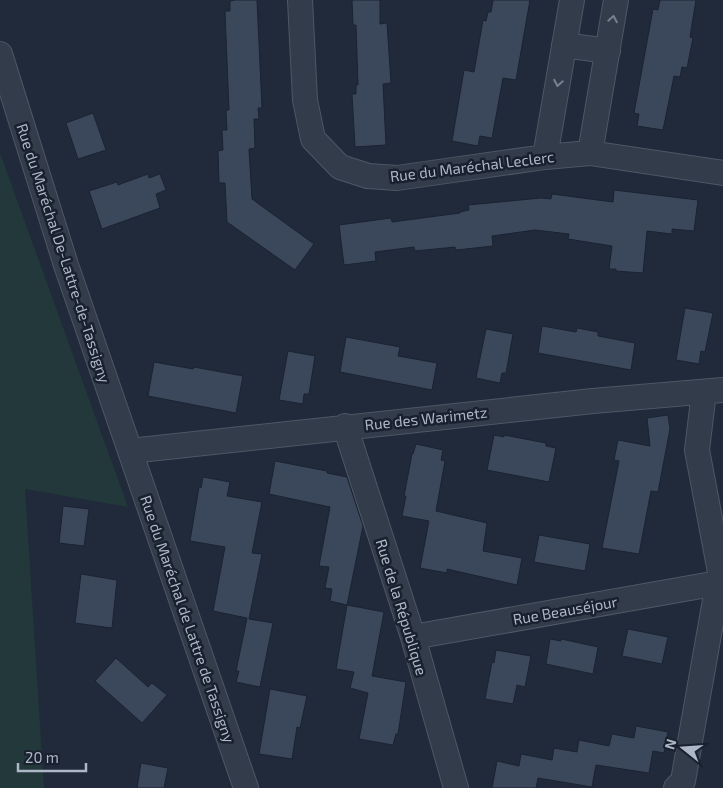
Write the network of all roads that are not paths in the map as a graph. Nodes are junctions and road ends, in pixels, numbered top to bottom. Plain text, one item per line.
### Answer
1 (300, 0) edge
2 (572, 0) edge
3 (616, 0) edge
4 (564, 44) junction
5 (608, 51) junction
6 (0, 54) edge
7 (590, 153) junction
8 (545, 157) junction
9 (723, 173) edge
10 (714, 391) edge
11 (345, 426) junction
12 (130, 451) junction
13 (718, 582) junction
14 (413, 637) junction
15 (679, 785) edge
16 (246, 788) edge
17 (456, 788) edge

1 - 8 street, Rue du Maréchal Leclerc
2 - 4 street
5 -> 3 street
4 - 5 street
4 -> 8 street
5 - 7 street
6 - 12 street, Rue du Maréchal De-Lattre-de-Tassigny
7 - 8 street, Rue du Maréchal Leclerc
7 - 9 street, Rue du Maréchal Leclerc
10 - 11 street, Rue des Warimetz
10 - 13 street
11 - 12 street, Rue des Warimetz
11 - 14 street, Rue de la République
12 - 16 street, Rue du Maréchal de Lattre de Tassigny
13 - 14 street, Rue Beauséjour
13 - 15 street
14 - 17 street, Rue de la République

